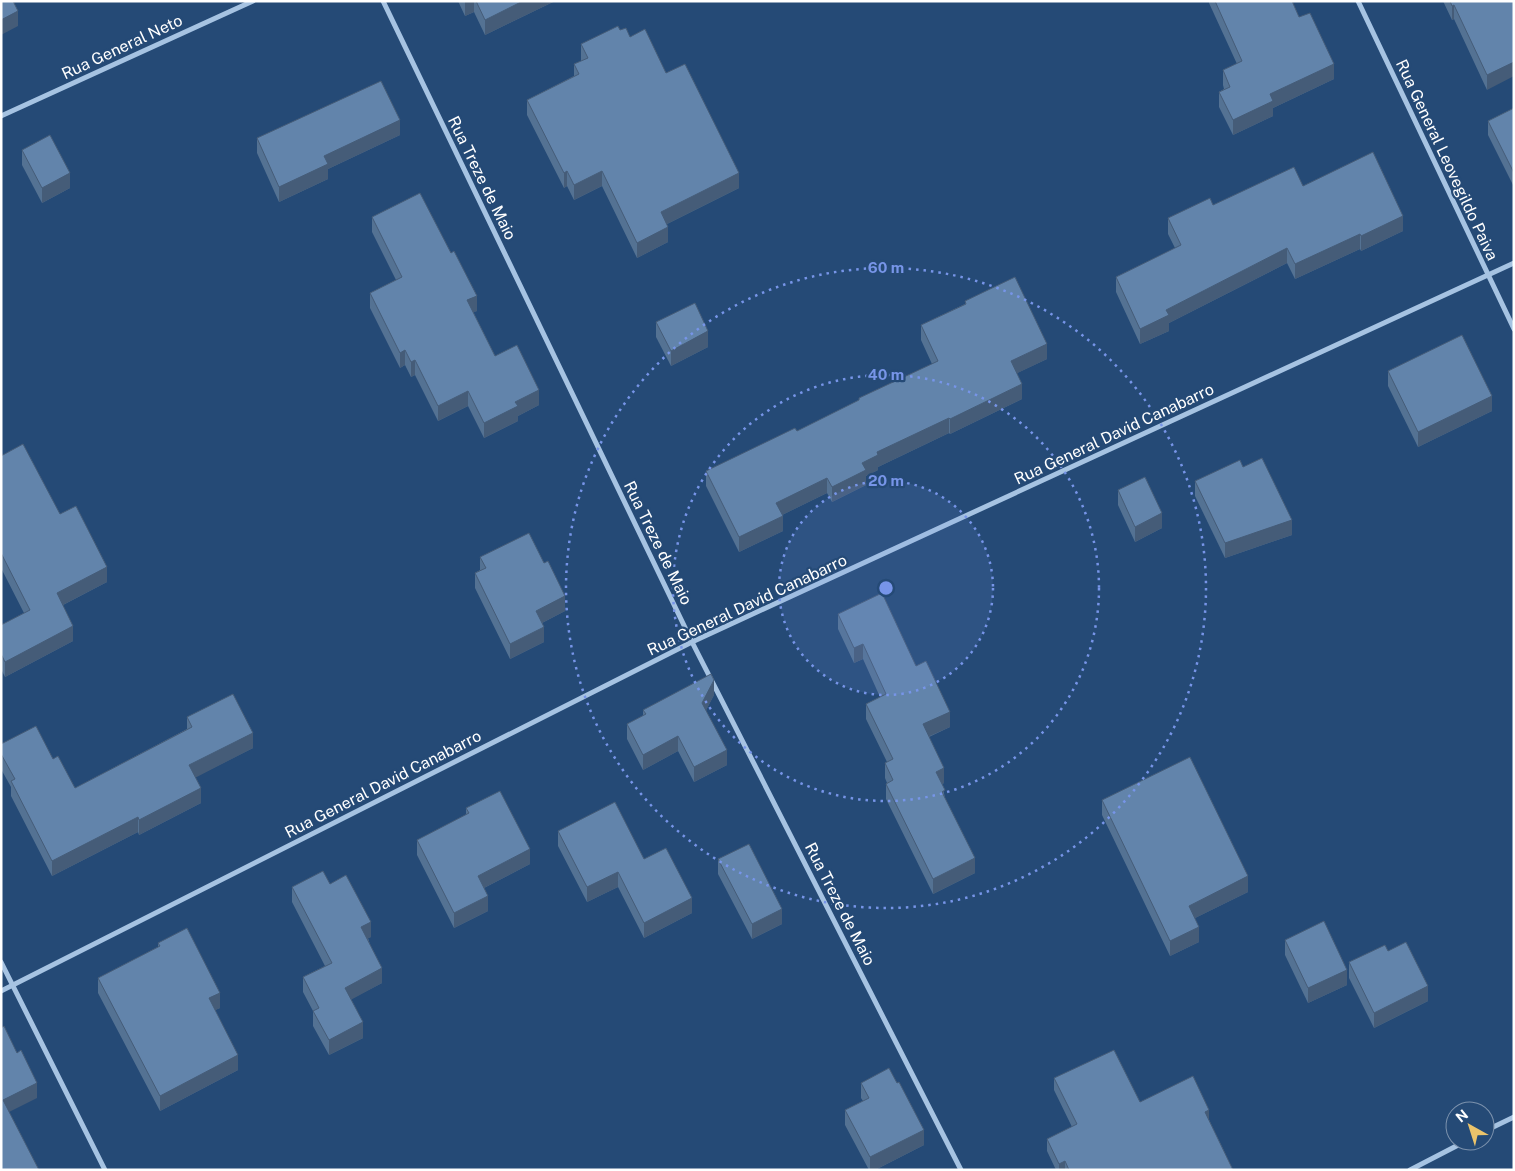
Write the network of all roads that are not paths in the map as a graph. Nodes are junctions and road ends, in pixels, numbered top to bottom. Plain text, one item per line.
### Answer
1 (253, 1) edge
2 (383, 1) edge
3 (1358, 1) edge
4 (1, 116) edge
5 (1514, 263) edge
6 (1488, 276) junction
7 (1514, 329) edge
8 (692, 642) junction
9 (1, 962) edge
10 (14, 985) junction
11 (1, 991) edge
12 (1514, 1117) edge
13 (1495, 1127) edge
14 (1447, 1151) edge
15 (105, 1170) edge
16 (961, 1170) edge
17 (1410, 1170) edge

1 - 4 street, Rua General Neto
2 - 8 street, Rua Treze de Maio
3 - 6 street, Rua General Leovegildo Paiva
5 - 6 street, Rua General David Canabarro
6 - 7 street, Rua General Leovegildo Paiva
6 - 8 street, Rua General David Canabarro
8 - 10 street, Rua General David Canabarro
8 - 16 street, Rua Treze de Maio
9 - 10 street
10 - 11 street, Rua General David Canabarro
10 - 15 street
12 - 13 street
14 - 17 street

